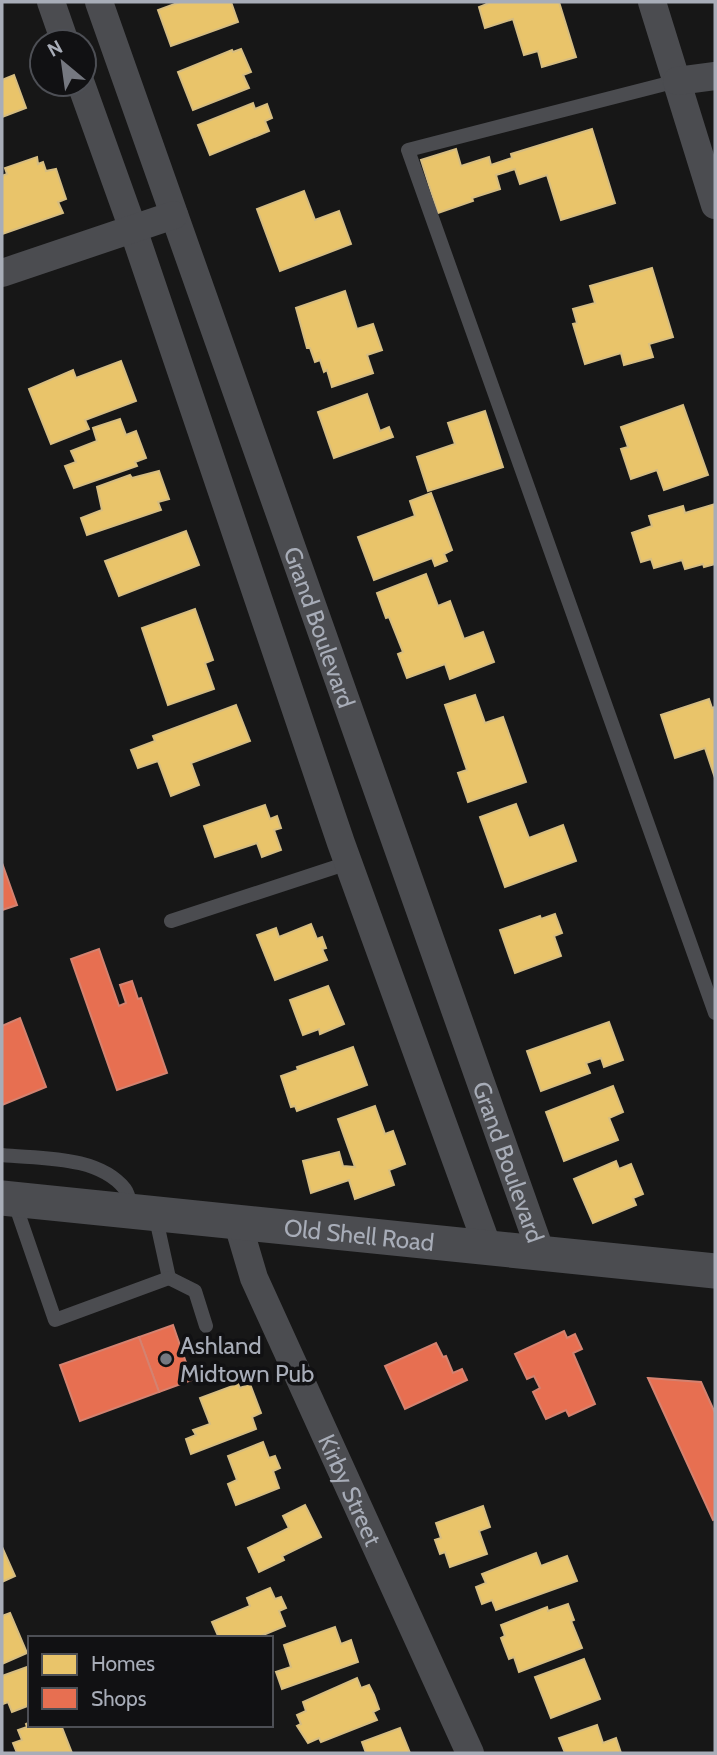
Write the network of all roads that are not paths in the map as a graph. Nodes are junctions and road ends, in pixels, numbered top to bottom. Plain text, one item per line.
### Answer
1 (51, 2) edge
2 (99, 2) edge
3 (652, 2) edge
4 (60, 28) edge
5 (715, 76) edge
6 (677, 81) junction
7 (86, 98) edge
8 (715, 205) edge
9 (174, 215) junction
10 (133, 229) junction
11 (2, 273) edge
12 (348, 863) junction
13 (172, 921) dead end
14 (715, 1013) edge
15 (2, 1155) edge
16 (7, 1198) edge
17 (143, 1211) junction
18 (238, 1224) junction
19 (488, 1248) junction
20 (541, 1253) junction
21 (715, 1271) edge
22 (169, 1278) junction
23 (206, 1326) dead end
24 (470, 1753) edge

1 - 4 street
2 - 9 street, Grand Boulevard
3 - 6 street
5 - 6 street
6 - 8 street
6 - 14 lane
7 - 10 street, Grand Boulevard
9 - 10 street
9 - 20 street, Grand Boulevard
10 - 11 street
10 - 12 street, Grand Boulevard
12 - 13 lane
12 - 19 street, Grand Boulevard
15 - 17 lane
16 - 17 street, Old Shell Road
16 - 22 lane
17 - 18 street, Old Shell Road
17 - 22 lane
18 - 19 street, Old Shell Road
18 - 24 street, Kirby Street
19 - 20 street, Old Shell Road
20 - 21 street, Old Shell Road
22 - 23 lane

